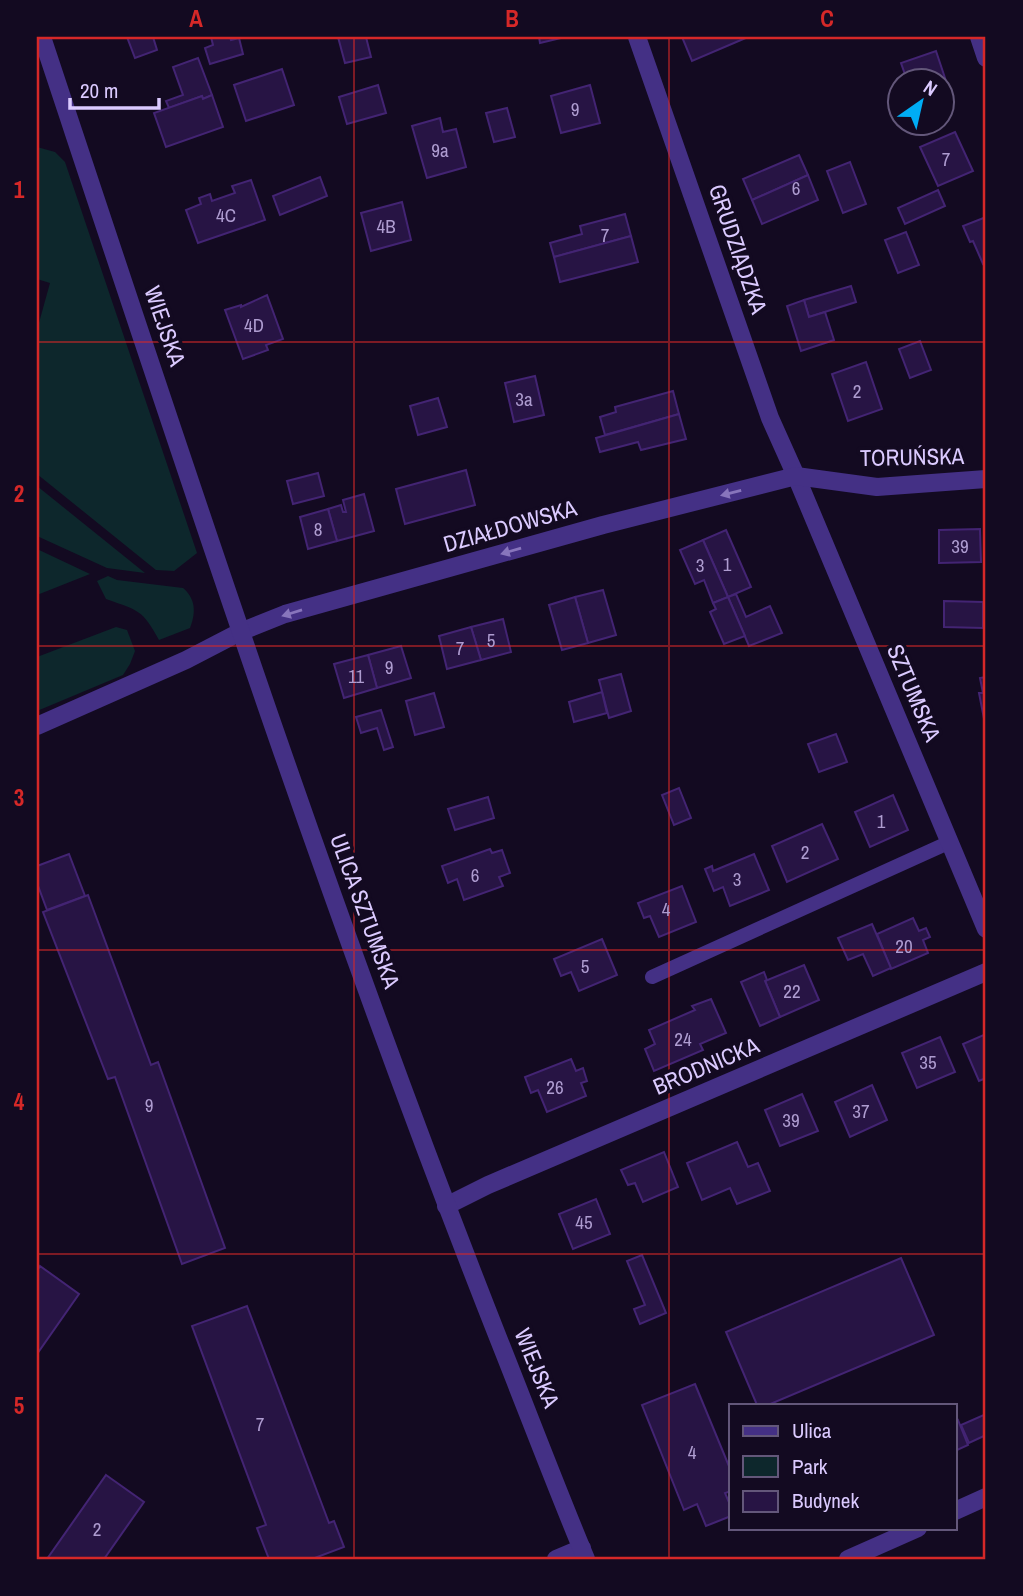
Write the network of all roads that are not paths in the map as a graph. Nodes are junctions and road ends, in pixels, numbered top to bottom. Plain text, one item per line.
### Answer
1 (42, 37) edge
2 (637, 37) edge
3 (979, 37) edge
4 (986, 58) edge
5 (796, 475) junction
6 (986, 479) edge
7 (240, 632) junction
8 (37, 726) edge
9 (950, 842) junction
10 (986, 929) edge
11 (986, 972) edge
12 (652, 977) dead end
13 (446, 1206) junction
14 (986, 1497) edge
15 (956, 1511) edge
16 (913, 1530) edge
17 (584, 1554) edge
18 (556, 1559) edge
19 (848, 1559) edge

1 - 7 street, WIEJSKA
2 - 5 street, GRUDZIĄDZKA
3 - 4 street
5 - 6 street, TORUŃSKA
5 -> 7 street, DZIAŁDOWSKA
5 - 9 street, SZTUMSKA
7 - 8 street, DZIAŁDOWSKA
7 - 13 street, ULICA SZTUMSKA
9 - 10 street, SZTUMSKA
9 - 12 lane
11 - 13 street, BRODNICKA
13 - 17 street, WIEJSKA
14 - 15 street
16 - 19 street
17 - 18 street

